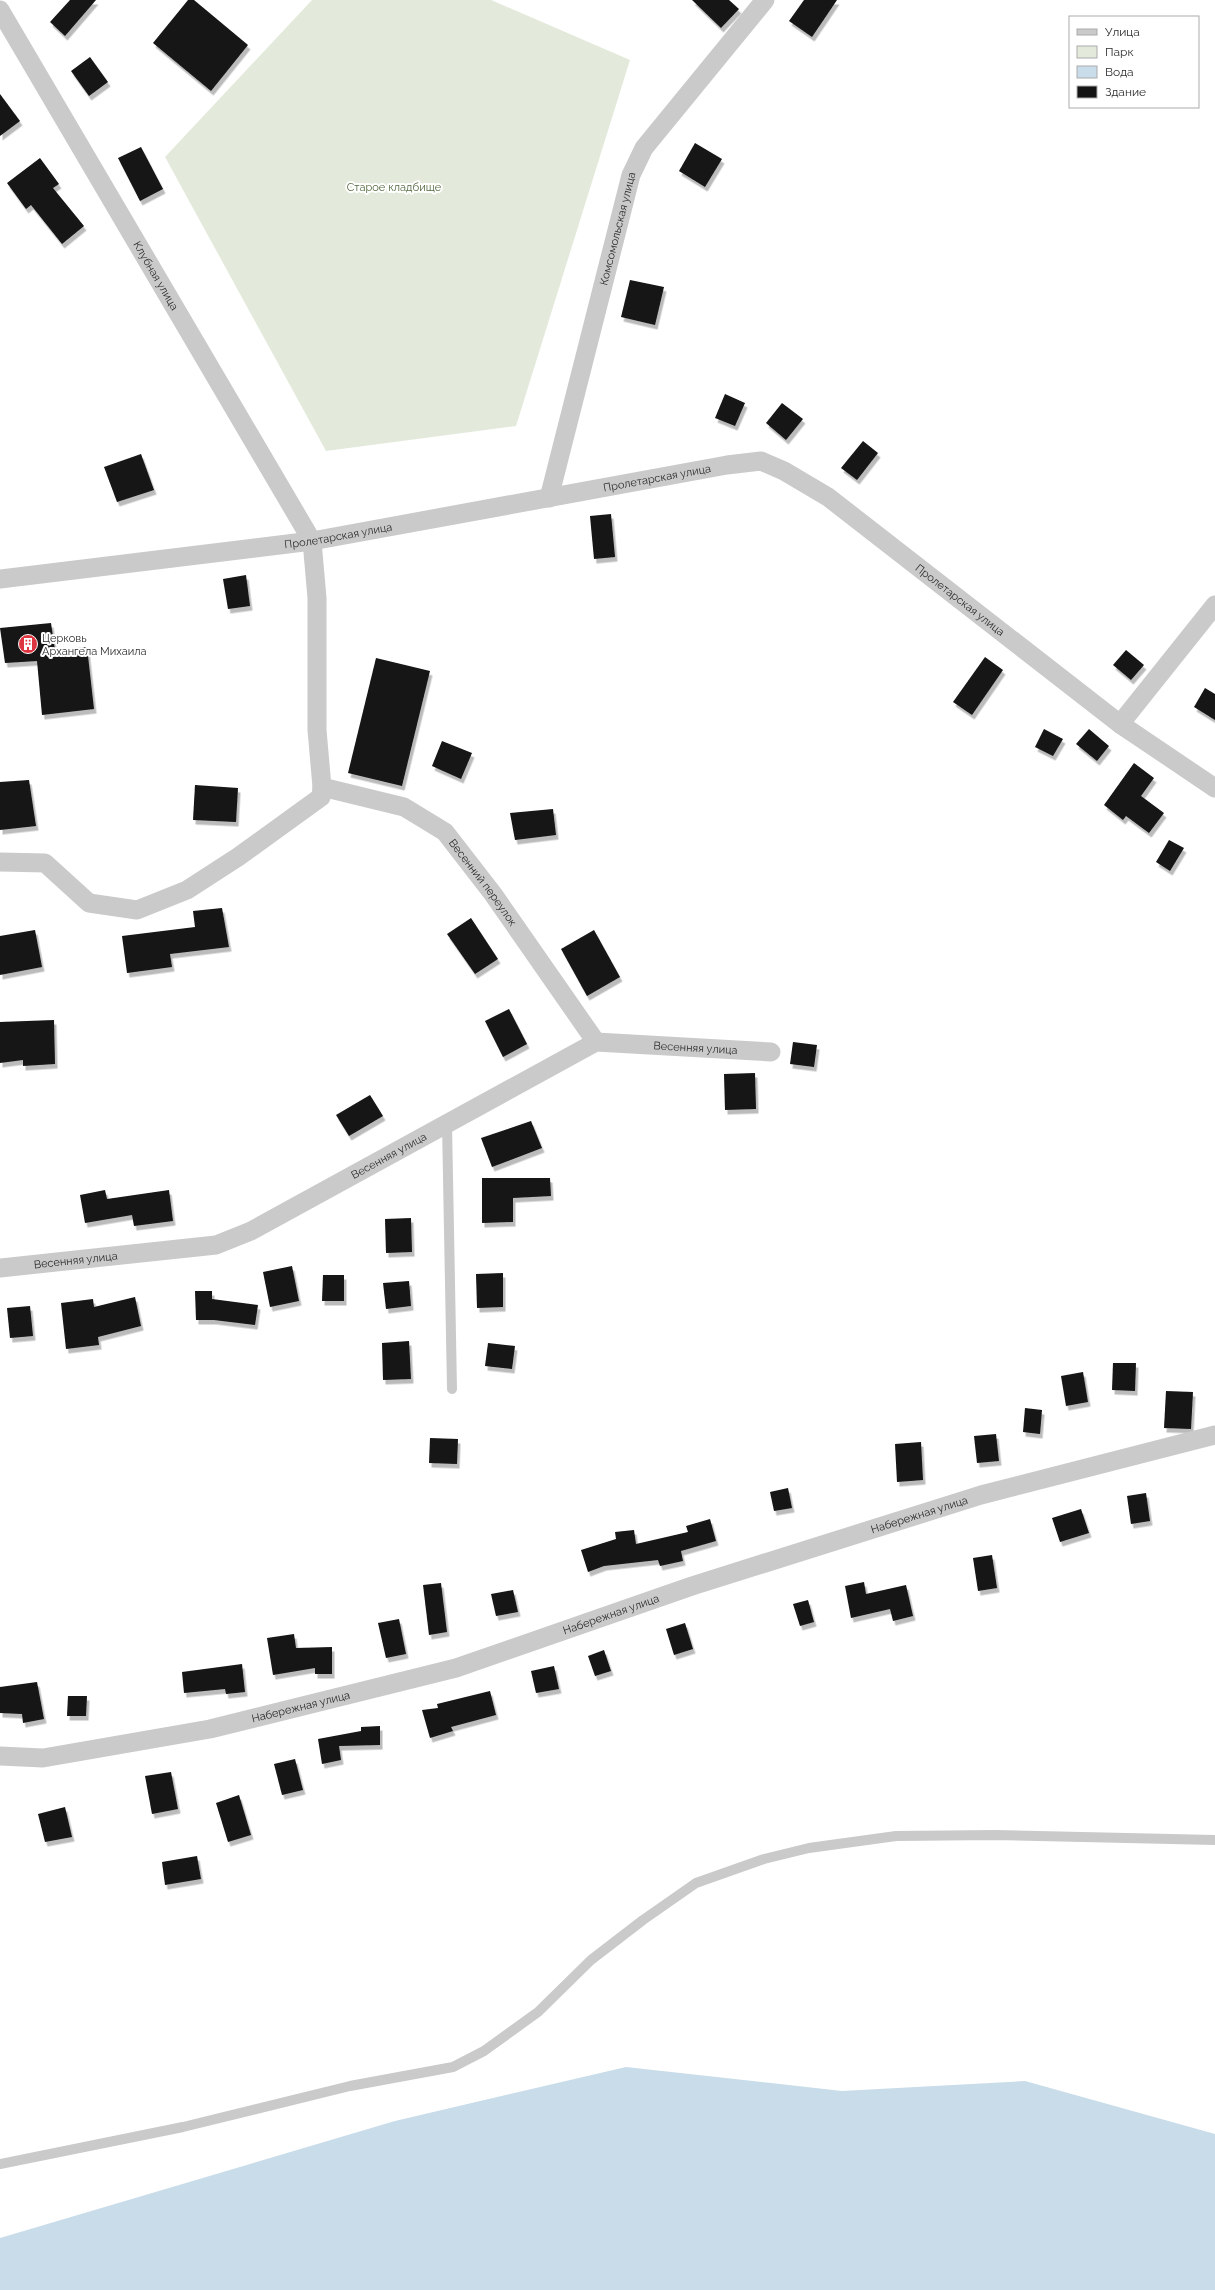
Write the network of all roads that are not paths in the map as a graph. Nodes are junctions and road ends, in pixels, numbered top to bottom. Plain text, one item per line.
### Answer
1 (765, 0) edge
2 (0, 10) edge
3 (549, 498) junction
4 (312, 541) junction
5 (0, 579) edge
6 (1215, 605) edge
7 (1120, 724) junction
8 (322, 787) junction
9 (1215, 788) edge
10 (0, 862) edge
11 (596, 1042) junction
12 (772, 1052) dead end
13 (447, 1124) junction
14 (0, 1268) edge
15 (452, 1389) dead end
16 (1215, 1435) edge
17 (0, 1756) edge
18 (1215, 1840) edge
19 (0, 2164) edge

1 - 3 street, Комсомольская улица
2 - 4 street, Клубная улица
3 - 4 street, Пролетарская улица
3 - 7 street, Пролетарская улица
4 - 5 street, Пролетарская улица
4 - 8 street
6 - 7 street
7 - 9 street, Пролетарская улица
8 - 10 street
8 - 11 street, Весенний переулок
11 - 12 street, Весенняя улица
11 - 13 street, Весенняя улица
13 - 14 street, Весенняя улица
13 - 15 lane
16 - 17 street, Набережная улица
18 - 19 lane

